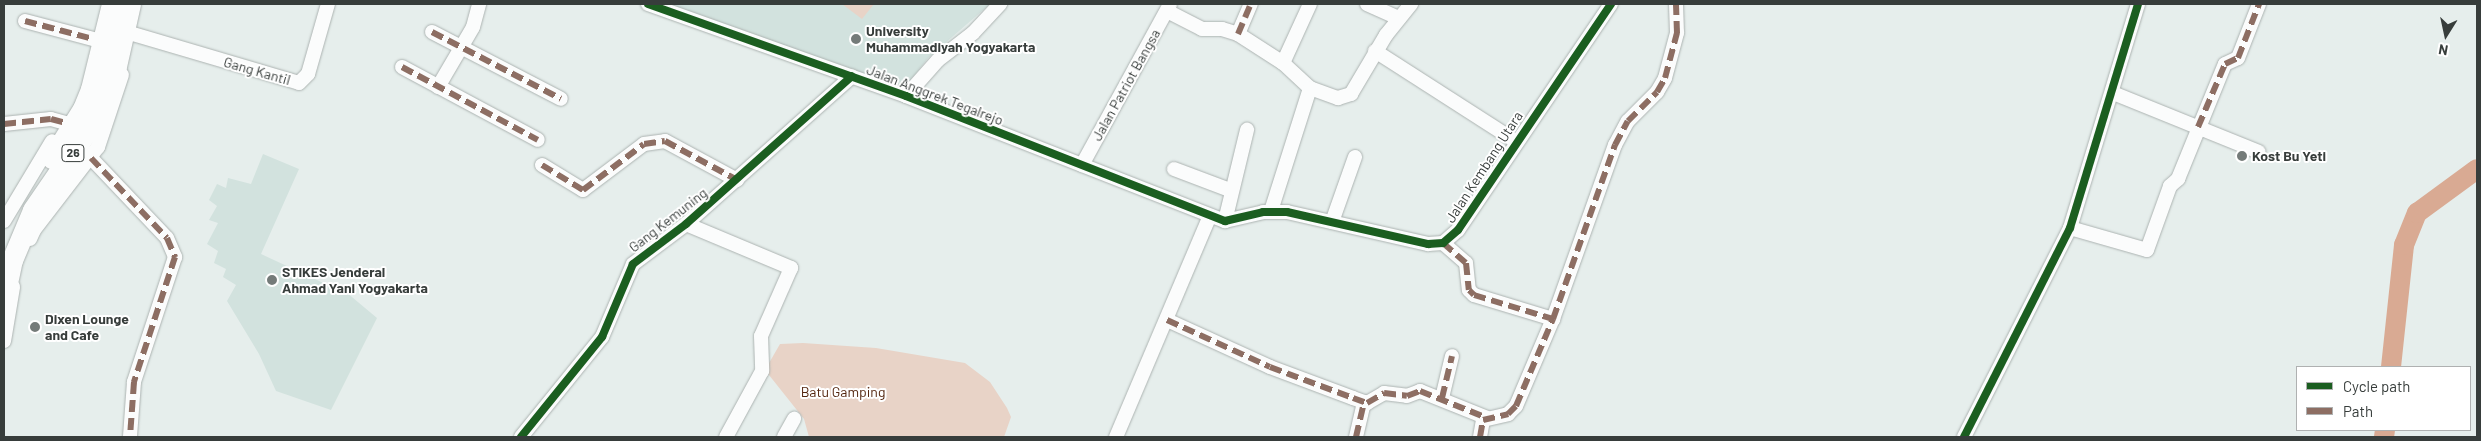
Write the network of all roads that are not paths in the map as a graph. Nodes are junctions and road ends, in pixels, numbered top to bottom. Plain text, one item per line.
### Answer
1 (102, 4) edge
2 (112, 4) edge
3 (130, 4) edge
4 (140, 4) edge
5 (328, 4) edge
6 (479, 4) edge
7 (648, 4) edge
8 (1000, 4) edge
9 (1251, 4) edge
10 (1310, 4) edge
11 (1367, 4) edge
12 (1411, 4) edge
13 (1611, 4) edge
14 (1676, 4) edge
15 (2138, 4) edge
16 (2259, 4) edge
17 (1168, 7) edge
18 (1399, 18) junction
19 (25, 21) dead end
20 (432, 32) dead end
21 (133, 34) junction
22 (1238, 34) junction
23 (93, 40) junction
24 (463, 45) junction
25 (1375, 51) junction
26 (1283, 63) junction
27 (402, 67) dead end
28 (852, 76) junction
29 (438, 87) junction
30 (1310, 88) junction
31 (2113, 93) junction
32 (906, 96) junction
33 (561, 99) dead end
34 (66, 123) junction
35 (4, 124) edge
36 (2198, 128) junction
37 (1247, 130) dead end
38 (538, 140) dead end
39 (1515, 141) junction
40 (2259, 152) dead end
41 (1355, 157) dead end
42 (91, 158) junction
43 (542, 165) dead end
44 (1082, 165) junction
45 (1174, 169) dead end
46 (737, 180) junction
47 (1230, 190) junction
48 (1271, 211) junction
49 (1210, 216) junction
50 (1224, 220) junction
51 (4, 221) edge
52 (1332, 222) junction
53 (686, 224) junction
54 (2070, 228) junction
55 (4, 240) edge
56 (1443, 243) junction
57 (4, 297) edge
58 (1553, 319) junction
59 (1167, 320) junction
60 (4, 341) edge
61 (1452, 356) dead end
62 (1442, 398) junction
63 (1364, 402) junction
64 (1487, 418) junction
65 (794, 419) dead end
66 (130, 437) edge
67 (521, 437) edge
68 (726, 437) edge
69 (784, 437) edge
70 (1116, 437) edge
71 (1356, 437) edge
72 (1480, 437) edge
73 (1964, 437) edge

1 - 23 street
2 - 55 highway, 26
3 - 57 highway, 26
4 - 21 street
5 - 21 street, Gang Kantil
6 - 24 street
7 - 28 street, Jalan Anggrek Tegalrejo
8 - 32 street
9 - 22 street
10 - 26 street
11 - 18 street
12 - 18 street
13 - 39 street, Jalan Kembang Utara
14 - 58 street
15 - 31 street
16 - 36 street
17 - 22 street
17 - 44 street, Jalan Patriot Bangsa
18 - 25 street
19 - 23 street
20 - 24 street
21 - 42 street
22 - 26 street
23 - 34 street
24 - 29 street
24 - 33 street
25 - 30 street
25 - 39 street
26 - 30 street
27 - 29 street
28 - 32 street, Jalan Anggrek Tegalrejo
28 - 46 street, Gang Kemuning
29 - 38 street
30 - 48 street
31 - 36 street
31 - 54 street
32 - 44 street, Jalan Anggrek Tegalrejo
34 - 35 street
34 - 51 street
36 - 40 street
36 - 54 street
37 - 47 street
39 - 56 street, Jalan Kembang Utara
41 - 52 street
42 - 60 street
42 - 66 street
43 - 46 street
44 - 49 street, Jalan Anggrek Tegalrejo
45 - 47 street
46 - 53 street, Gang Kemuning
47 - 50 street
48 - 50 street
48 - 52 street
49 - 50 street
49 - 59 street
52 - 56 street
53 - 67 street, Gang Kemuning
53 - 68 street
54 - 73 street
56 - 58 street
58 - 64 street
59 - 63 street
59 - 70 street
61 - 62 street
62 - 63 street
62 - 64 street
63 - 71 street
64 - 72 street
65 - 69 street

